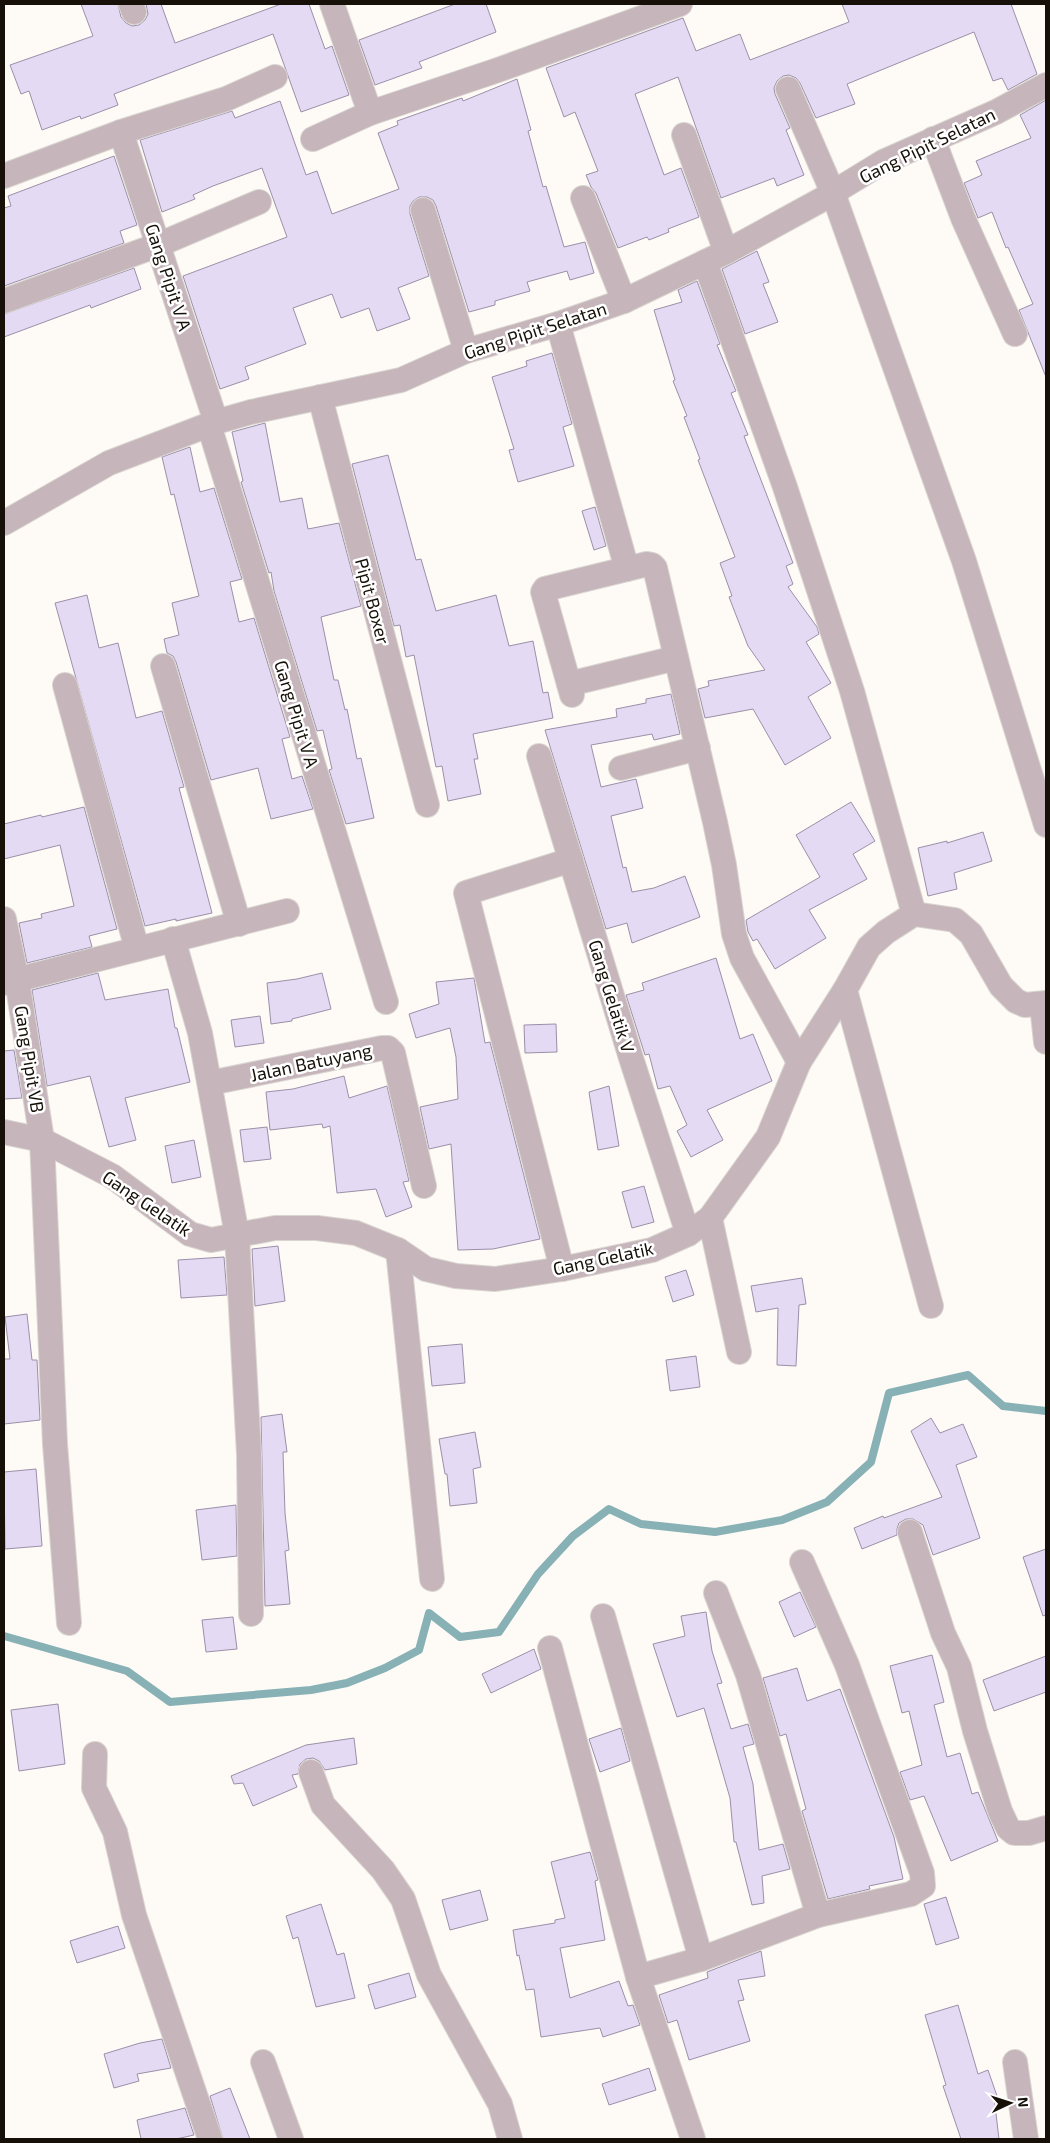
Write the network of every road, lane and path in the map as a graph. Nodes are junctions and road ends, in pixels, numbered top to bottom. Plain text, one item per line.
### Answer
1 (332, 4) edge
2 (680, 4) edge
3 (275, 77) dead end
4 (1046, 85) edge
5 (788, 89) dead end
6 (370, 113) junction
7 (121, 132) junction
8 (684, 135) dead end
9 (313, 139) dead end
10 (933, 139) junction
11 (4, 176) edge
12 (833, 193) junction
13 (582, 198) dead end
14 (259, 202) dead end
15 (423, 210) dead end
16 (158, 245) junction
17 (726, 252) junction
18 (705, 262) junction
19 (624, 301) junction
20 (4, 302) edge
21 (558, 324) junction
22 (1015, 334) dead end
23 (466, 351) junction
24 (320, 397) junction
25 (213, 424) junction
26 (4, 523) edge
27 (627, 568) junction
28 (676, 658) junction
29 (163, 666) dead end
30 (65, 685) dead end
31 (698, 748) junction
32 (539, 756) dead end
33 (1038, 765) edge
34 (621, 768) dead end
35 (426, 805) dead end
36 (1046, 824) edge
37 (571, 860) junction
38 (287, 911) dead end
39 (914, 914) junction
40 (4, 919) edge
41 (239, 924) junction
42 (173, 939) junction
43 (137, 949) junction
44 (10, 982) edge
45 (845, 990) junction
46 (386, 1002) dead end
47 (1044, 1004) edge
48 (1046, 1042) edge
49 (799, 1062) junction
50 (210, 1083) junction
51 (4, 1132) edge
52 (42, 1140) junction
53 (424, 1186) dead end
54 (710, 1218) junction
55 (688, 1234) junction
56 (237, 1235) junction
57 (398, 1250) junction
58 (562, 1268) junction
59 (931, 1306) dead end
60 (739, 1352) dead end
61 (910, 1532) dead end
62 (802, 1562) dead end
63 (432, 1578) dead end
64 (716, 1592) dead end
65 (250, 1614) dead end
66 (603, 1616) dead end
67 (69, 1623) dead end
68 (550, 1648) dead end
69 (95, 1754) dead end
70 (311, 1772) dead end
71 (1046, 1828) edge
72 (818, 1915) junction
73 (701, 1959) junction
74 (638, 1976) junction
75 (263, 2062) dead end
76 (1015, 2062) dead end
77 (210, 2139) edge
78 (291, 2139) edge
79 (510, 2139) edge
80 (693, 2139) edge
81 (1026, 2139) edge

1 - 6 street
2 - 6 street
3 - 7 street
4 - 10 street, Gang Pipit Selatan
5 - 12 street
6 - 9 street
7 - 11 street
7 - 16 street, Gang Pipit V A
8 - 17 street
10 - 12 street, Gang Pipit Selatan
10 - 22 street
12 - 17 street, Gang Pipit Selatan
12 - 33 street
13 - 19 street
14 - 16 street
15 - 23 street
16 - 20 street
16 - 25 street, Gang Pipit V A
17 - 18 street, Gang Pipit Selatan
18 - 19 street, Gang Pipit Selatan
18 - 39 street
19 - 21 street, Gang Pipit Selatan
21 - 23 street, Gang Pipit Selatan
21 - 27 street
23 - 24 street, Gang Pipit Selatan
24 - 25 street, Gang Pipit Selatan
24 - 35 street, Pipit Boxer
25 - 26 street, Gang Pipit Selatan
25 - 46 street, Gang Pipit V A
27 - 28 street
27 - 28 street
28 - 31 street
29 - 41 street
30 - 43 street
31 - 34 street
31 - 49 street
32 - 37 street, Gang Gelatik V
33 - 36 street
37 - 55 street, Gang Gelatik V
37 - 58 street
38 - 41 street
39 - 45 street, Gang Gelatik
39 - 47 street
40 - 44 street, Gang Pipit VB
41 - 42 street
42 - 43 street
42 - 50 street
43 - 44 street
44 - 52 street, Gang Pipit VB
45 - 49 street, Gang Gelatik
45 - 59 street
47 - 48 street
49 - 54 street, Gang Gelatik
50 - 53 street, Jalan Batuyang
50 - 56 street
51 - 52 street, Gang Gelatik
52 - 56 street, Gang Gelatik
52 - 67 street, Gang Pipit VB
54 - 55 street, Gang Gelatik
54 - 60 street
55 - 58 street, Gang Gelatik
56 - 57 street, Gang Gelatik
56 - 65 street
57 - 58 street, Gang Gelatik
57 - 63 street
61 - 71 street
62 - 72 street
64 - 72 street
66 - 73 street
68 - 74 street
69 - 77 street
70 - 79 street
72 - 73 street
73 - 74 street
74 - 80 street
75 - 78 street
76 - 81 street

